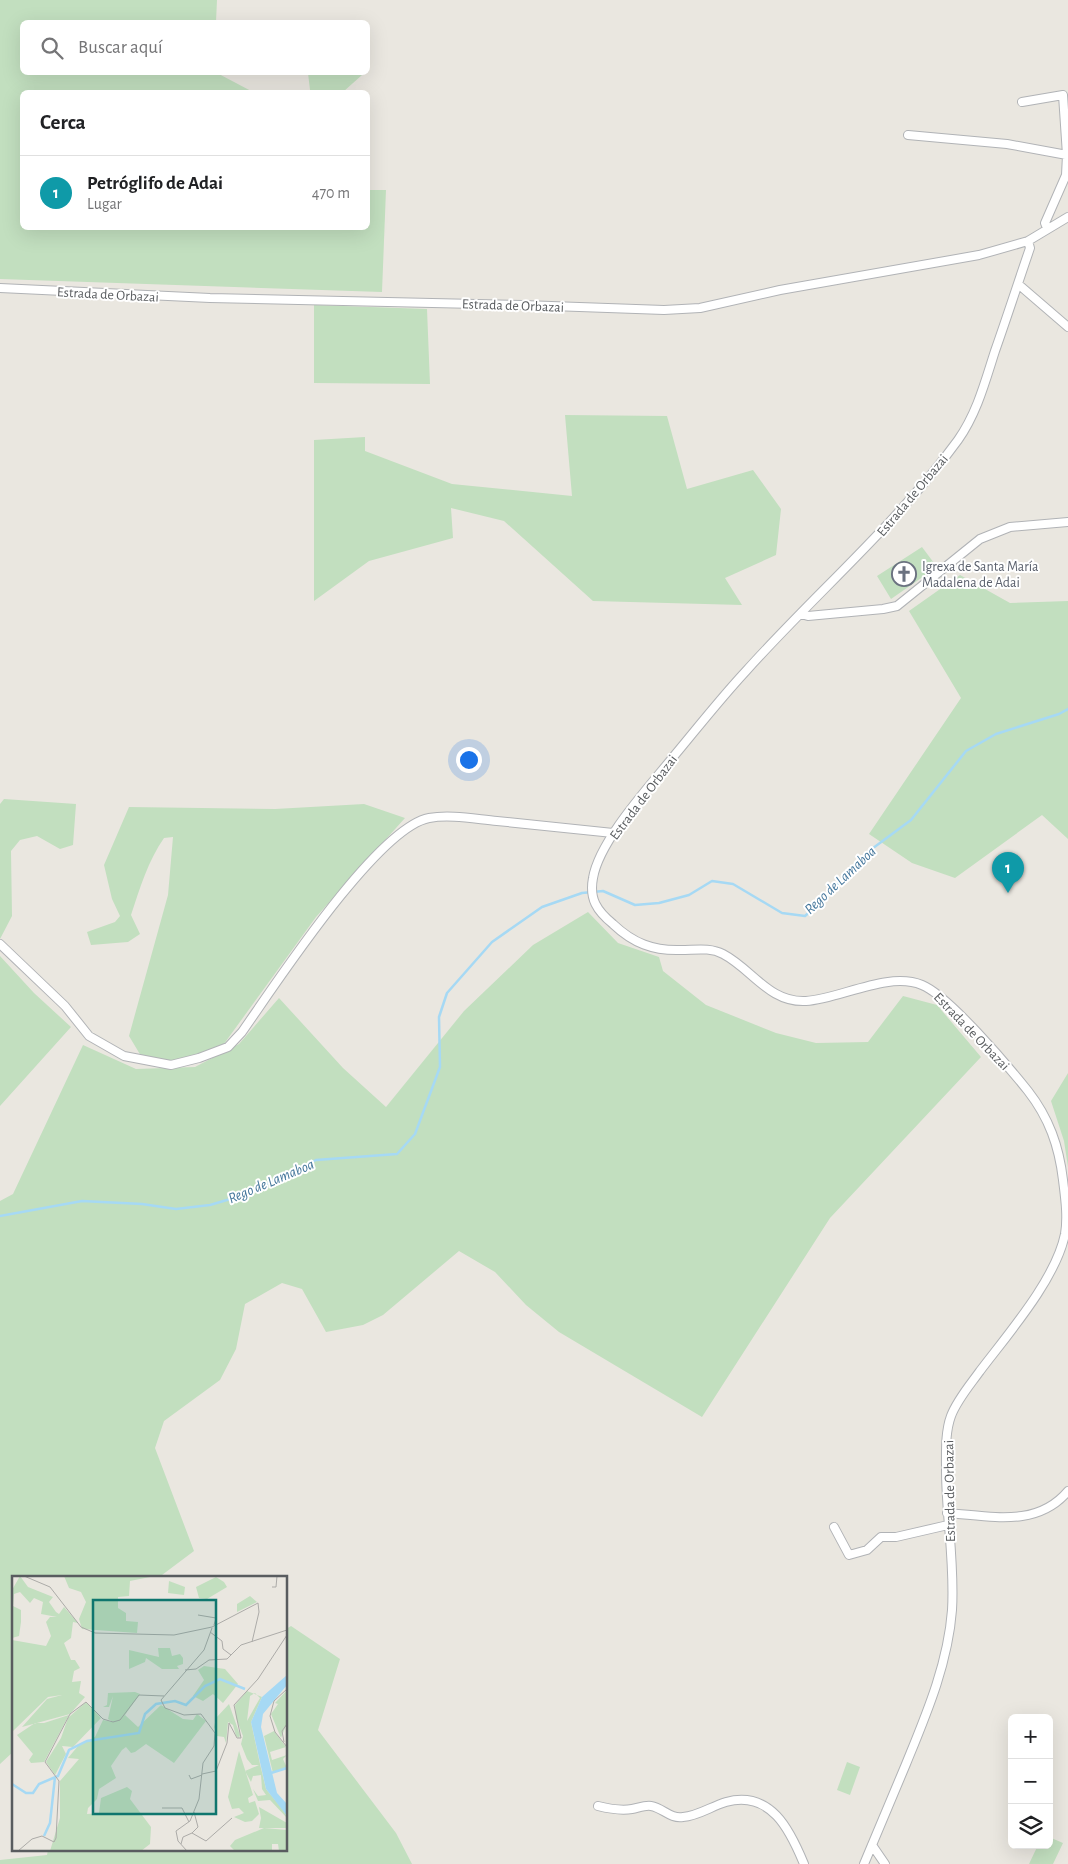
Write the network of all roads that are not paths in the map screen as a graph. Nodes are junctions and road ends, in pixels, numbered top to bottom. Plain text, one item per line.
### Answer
1 (1022, 102) dead end
2 (908, 135) dead end
3 (1067, 155) junction
4 (1068, 217) edge
5 (1047, 228) junction
6 (1028, 241) junction
7 (1018, 284) junction
8 (0, 288) edge
9 (1068, 327) edge
10 (1068, 522) edge
11 (810, 604) junction
12 (801, 614) junction
13 (819, 615) junction
14 (613, 833) junction
15 (0, 944) edge
16 (1068, 1491) edge
17 (948, 1513) junction
18 (948, 1525) junction
19 (834, 1526) dead end
20 (598, 1806) dead end
21 (872, 1845) junction
22 (804, 1864) edge
23 (864, 1864) edge
24 (885, 1864) edge

1 - 3 street
2 - 3 street
3 - 5 street
4 - 5 street
5 - 6 street
6 - 7 street, Estrada de Orbazai
6 - 8 street, Estrada de Orbazai
7 - 9 street
7 - 11 street, Estrada de Orbazai
10 - 13 street
11 - 12 street, Estrada de Orbazai
11 - 13 street
12 - 13 street
12 - 14 street, Estrada de Orbazai
14 - 15 street
14 - 17 street, Estrada de Orbazai
16 - 17 street
17 - 18 street, Estrada de Orbazai
18 - 19 street
18 - 21 street, Estrada de Orbazai
20 - 22 street
21 - 23 street, Estrada de Orbazai
21 - 24 street

